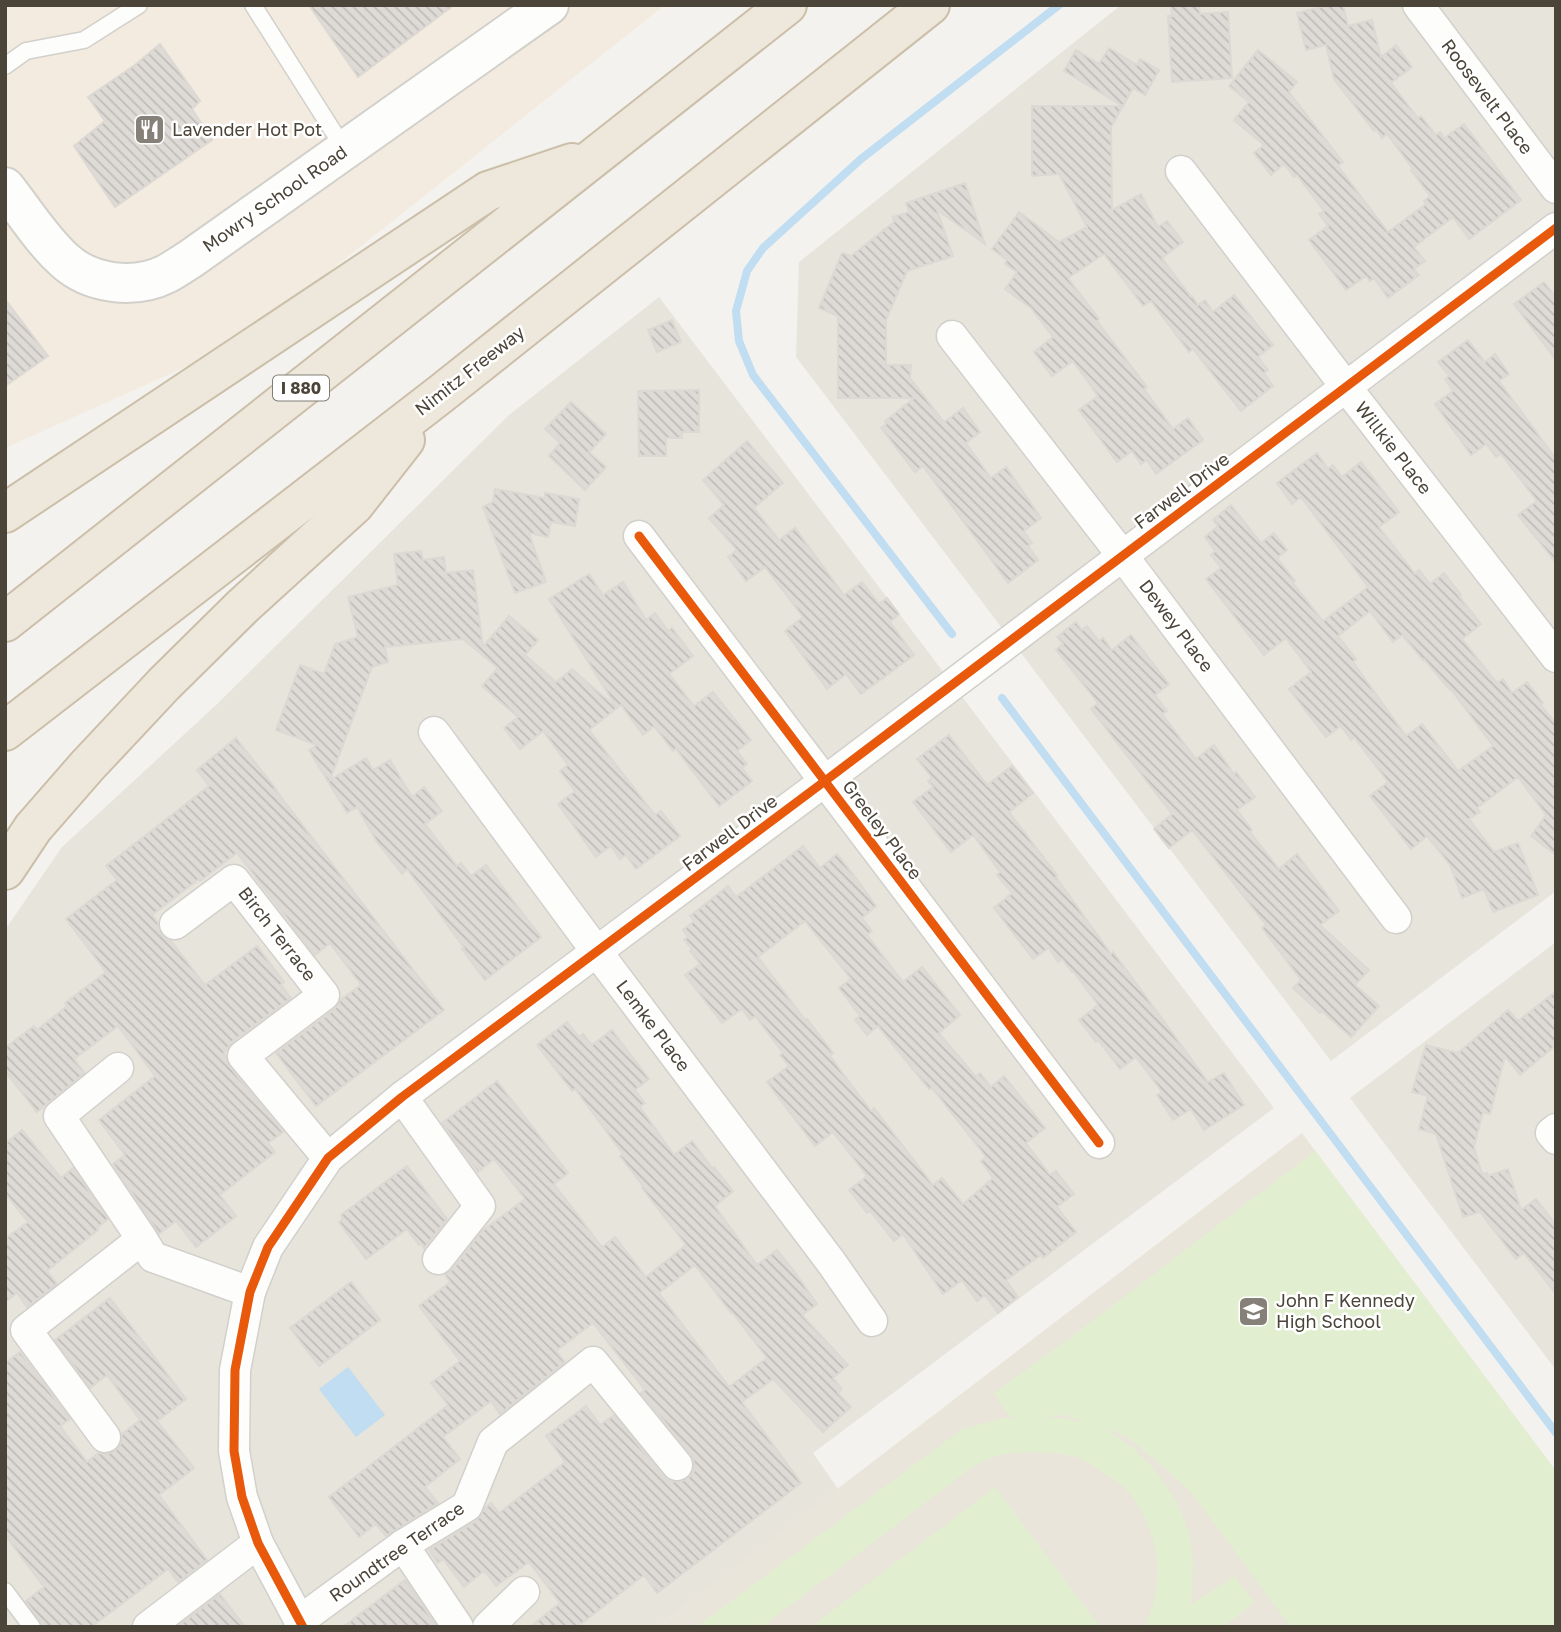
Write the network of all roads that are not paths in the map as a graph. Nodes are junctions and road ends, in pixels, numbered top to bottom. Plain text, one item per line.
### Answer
1 (139, 5) edge
2 (253, 5) edge
3 (549, 5) edge
4 (787, 5) edge
5 (930, 5) edge
6 (1418, 5) edge
7 (5, 66) edge
8 (345, 149) junction
9 (597, 155) junction
10 (1181, 171) dead end
11 (5, 187) edge
12 (1556, 188) edge
13 (1556, 228) edge
14 (952, 336) dead end
15 (1346, 387) junction
16 (442, 393) junction
17 (5, 513) edge
18 (639, 536) dead end
19 (1122, 555) junction
20 (5, 622) edge
21 (1556, 657) edge
22 (5, 731) edge
23 (434, 732) dead end
24 (825, 781) junction
25 (5, 870) edge
26 (1396, 918) dead end
27 (175, 924) dead end
28 (597, 952) junction
29 (118, 1068) dead end
30 (402, 1097) junction
31 (1099, 1143) dead end
32 (328, 1158) junction
33 (142, 1239) junction
34 (438, 1259) dead end
35 (250, 1292) junction
36 (872, 1321) dead end
37 (105, 1437) dead end
38 (677, 1465) dead end
39 (258, 1543) junction
40 (403, 1545) junction
41 (5, 1591) edge
42 (524, 1592) dead end
43 (301, 1624) edge
44 (32, 1627) edge
45 (148, 1627) edge
46 (458, 1627) edge
47 (488, 1627) edge

1 - 7 lane
2 - 8 lane
3 - 8 street, Mowry School Road
4 - 9 highway, I 880
5 - 16 highway, Nimitz Freeway
6 - 12 street, Roosevelt Place
8 - 11 street, Mowry School Road
9 - 17 highway
9 - 20 highway, I 880
10 - 15 street, Willkie Place
13 - 15 street, Farwell Drive
14 - 19 street, Dewey Place
15 - 19 street, Farwell Drive
15 - 21 street, Willkie Place
16 - 22 highway, Nimitz Freeway
16 - 25 highway
18 - 24 street, Greeley Place
19 - 24 street, Farwell Drive
19 - 26 street, Dewey Place
23 - 28 street, Lemke Place
24 - 28 street, Farwell Drive
24 - 31 street, Greeley Place
27 - 32 street, Birch Terrace
28 - 30 street, Farwell Drive
28 - 36 street, Lemke Place
29 - 33 street
30 - 32 street, Farwell Drive
30 - 34 street
32 - 35 street, Farwell Drive
33 - 35 street
33 - 37 street
35 - 39 street, Farwell Drive
38 - 40 street, Roundtree Terrace
39 - 43 street, Farwell Drive
39 - 45 street
40 - 43 street, Roundtree Terrace
40 - 46 street
41 - 44 lane
42 - 47 street

